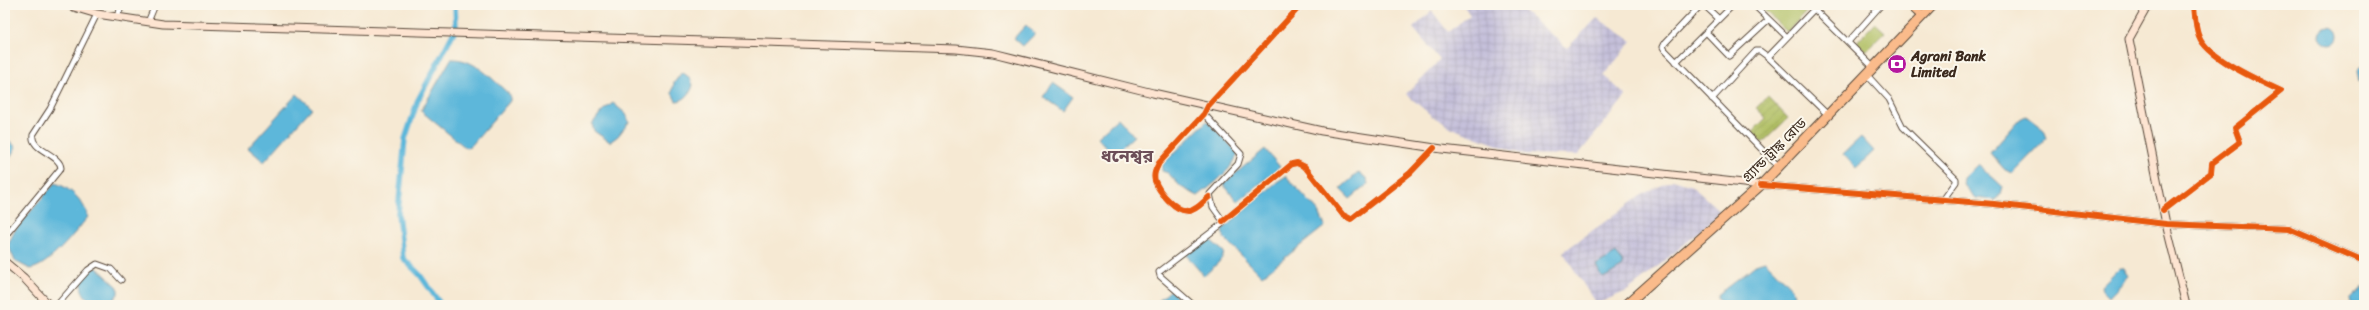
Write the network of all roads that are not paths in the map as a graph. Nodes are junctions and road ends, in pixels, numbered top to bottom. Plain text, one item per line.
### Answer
1 (67, 5) edge
2 (123, 5) edge
3 (155, 5) edge
4 (1301, 5) edge
5 (1702, 5) edge
6 (1733, 5) edge
7 (1754, 5) edge
8 (1881, 5) edge
9 (1910, 5) edge
10 (1933, 5) edge
11 (2148, 5) edge
12 (2194, 5) edge
13 (1814, 6) edge
14 (97, 14) junction
15 (1922, 16) junction
16 (116, 17) junction
17 (1719, 19) junction
18 (1768, 20) junction
19 (148, 22) junction
20 (1706, 32) junction
21 (1787, 37) junction
22 (1848, 42) junction
23 (1768, 57) junction
24 (1676, 62) junction
25 (1874, 68) junction
26 (1867, 75) junction
27 (1712, 99) junction
28 (1208, 106) junction
29 (1204, 114) junction
30 (1828, 115) junction
31 (1434, 148) junction
32 (1778, 166) junction
33 (1760, 185) junction
34 (1209, 197) junction
35 (1943, 200) junction
36 (2163, 210) junction
37 (1223, 221) junction
38 (2166, 224) junction
39 (5, 236) edge
40 (2364, 261) edge
41 (5, 262) edge
42 (121, 280) dead end
43 (49, 305) edge
44 (57, 305) edge
45 (1192, 305) edge
46 (1626, 305) edge
47 (2186, 305) edge

1 - 14 main road
2 - 16 street
3 - 19 street
4 - 28 street
5 - 17 street
5 - 24 street
6 - 17 street
7 - 18 street
8 - 22 street
9 - 15 main road
10 - 15 highway, গ্র্যান্ড ট্রাঙ্ক রোড
11 - 36 main road
12 - 36 street
13 - 21 street
13 - 22 street
14 - 16 main road
14 - 39 street
15 - 25 highway, গ্র্যান্ড ট্রাঙ্ক রোড
16 - 19 main road
17 - 20 street
18 - 20 street
18 - 21 street
19 - 28 main road
20 - 24 street
21 - 23 street
22 - 25 street
23 - 27 street
23 - 30 street
24 - 27 street
25 - 26 highway, গ্র্যান্ড ট্রাঙ্ক রোড
26 - 30 highway, গ্র্যান্ড ট্রাঙ্ক রোড
26 - 35 street
27 - 32 street
28 - 29 street
28 - 31 main road
29 - 34 street
29 - 34 street
30 - 32 highway, গ্র্যান্ড ট্রাঙ্ক রোড
31 - 33 main road
31 - 37 street
32 - 33 highway, গ্র্যান্ড ট্রাঙ্ক রোড
33 - 35 street
33 - 46 highway, গ্র্যান্ড ট্রাঙ্ক রোড
34 - 37 street
35 - 38 street
36 - 38 main road
37 - 45 street
38 - 40 street
38 - 47 main road
41 - 43 main road
42 - 44 street

